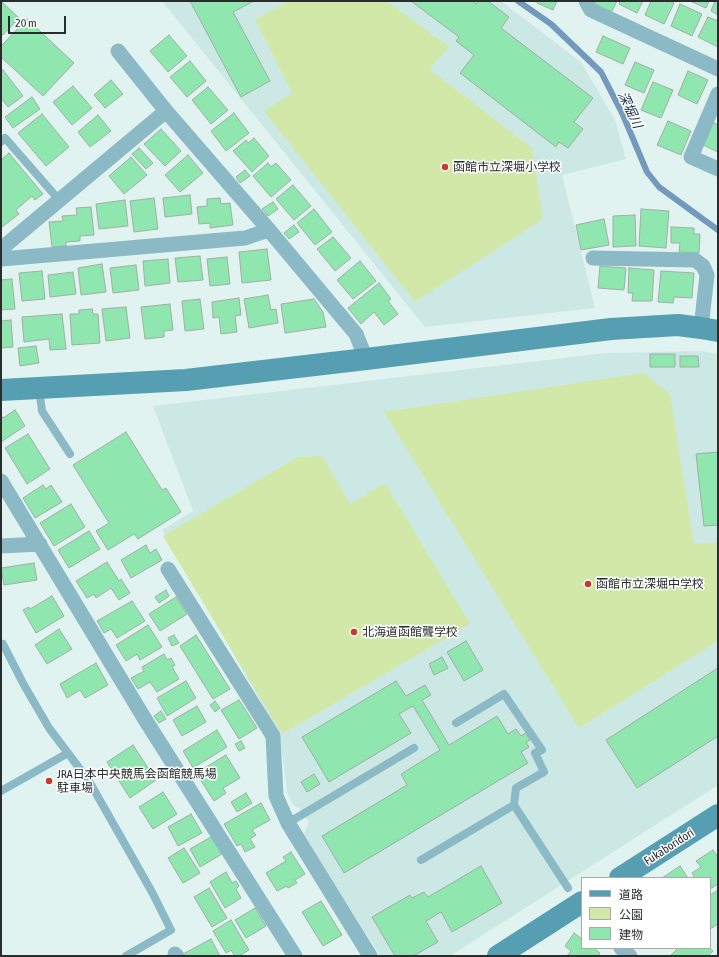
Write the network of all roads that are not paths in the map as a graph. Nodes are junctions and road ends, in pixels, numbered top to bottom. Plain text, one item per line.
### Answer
1 (586, 1) edge
2 (118, 51) dead end
3 (718, 69) edge
4 (718, 94) edge
5 (166, 110) junction
6 (1, 142) edge
7 (718, 169) edge
8 (60, 201) junction
9 (269, 230) junction
10 (1, 249) edge
11 (593, 258) dead end
12 (1, 259) edge
13 (709, 329) edge
14 (366, 359) junction
15 (39, 388) junction
16 (1, 390) edge
17 (70, 454) dead end
18 (1, 481) edge
19 (40, 544) junction
20 (1, 546) edge
21 (168, 569) dead end
22 (3, 644) dead end
23 (456, 723) dead end
24 (414, 748) dead end
25 (68, 753) junction
26 (1, 791) edge
27 (514, 805) junction
28 (718, 815) edge
29 (288, 823) junction
30 (421, 860) dead end
31 (622, 877) edge
32 (577, 903) edge
33 (622, 949) edge
34 (126, 956) edge
35 (295, 956) edge
36 (370, 956) edge
37 (498, 956) edge
38 (630, 956) edge

1 - 3 street
2 - 5 street
4 - 7 street
5 - 8 street
5 - 9 street
6 - 8 lane
8 - 10 street
9 - 12 street
9 - 14 street
11 - 13 street
13 - 14 street
14 - 15 street
15 - 16 street
15 - 17 lane
18 - 19 street
19 - 20 street
19 - 35 street
21 - 29 street
22 - 25 lane
23 - 27 lane
24 - 29 lane
25 - 26 lane
25 - 34 lane
27 - 30 lane
27 - 32 lane
28 - 31 street, Fukaboridori
29 - 36 street
32 - 37 street
33 - 38 street

